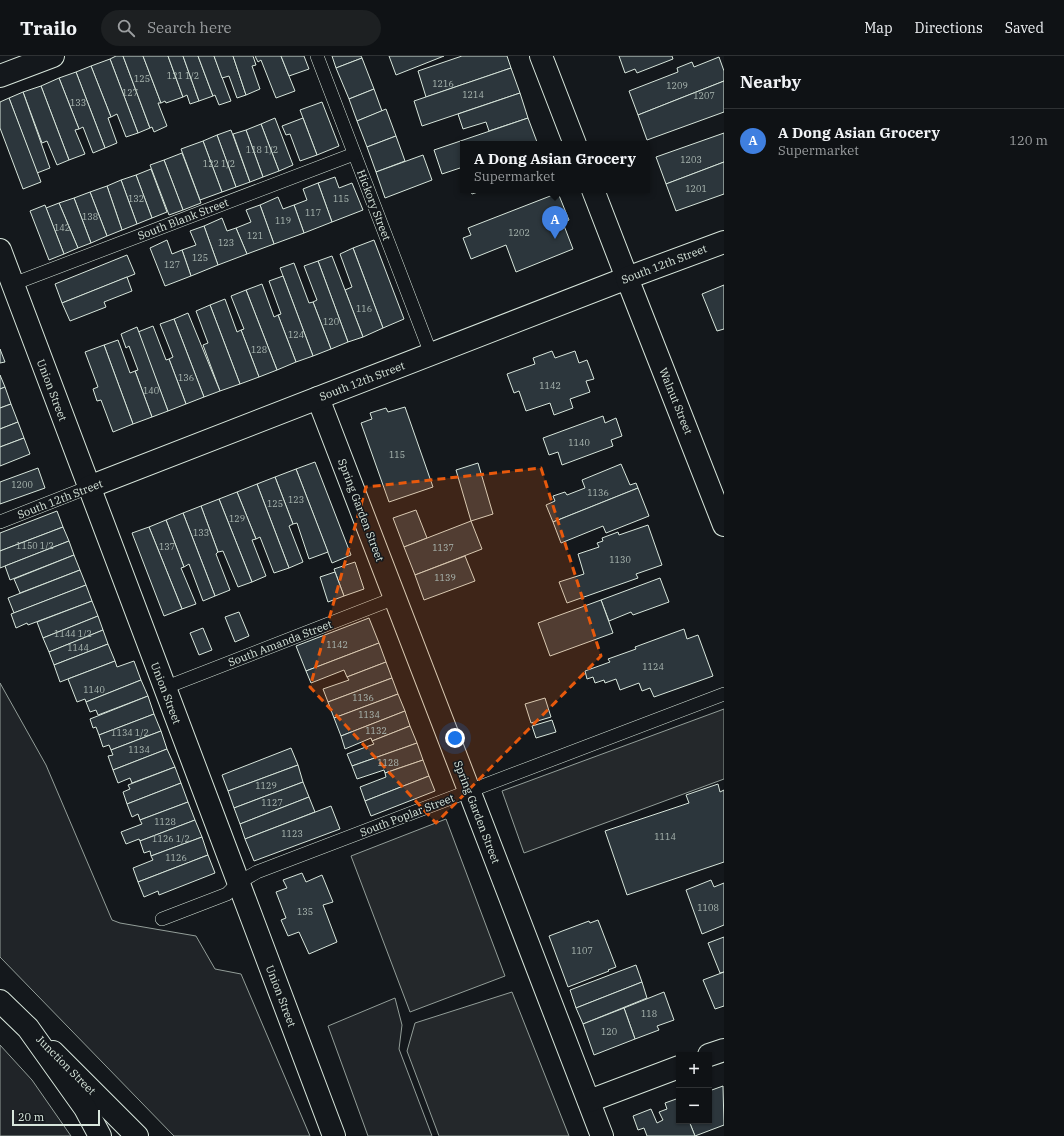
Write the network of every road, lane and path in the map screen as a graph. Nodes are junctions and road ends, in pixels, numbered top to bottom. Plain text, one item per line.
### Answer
1 (54, 56) edge
2 (317, 56) edge
3 (541, 56) edge
4 (0, 76) edge
5 (574, 141) edge
6 (354, 154) junction
7 (594, 193) edge
8 (724, 242) edge
9 (0, 250) edge
10 (627, 278) junction
11 (13, 284) junction
12 (431, 354) junction
13 (318, 398) junction
14 (89, 487) junction
15 (0, 522) edge
16 (724, 525) edge
17 (395, 598) junction
18 (164, 688) junction
19 (724, 694) edge
20 (469, 791) junction
21 (238, 883) junction
22 (162, 919) dead end
23 (0, 1001) edge
24 (28, 1028) junction
25 (724, 1050) edge
26 (712, 1054) edge
27 (676, 1068) edge
28 (589, 1101) junction
29 (100, 1136) edge
30 (137, 1136) edge
31 (334, 1136) edge
32 (602, 1136) edge

1 - 4 street
2 - 6 lane, Hickory Street
3 - 5 street
6 - 11 lane, South Blank Street
6 - 12 lane, Hickory Street
7 - 10 street, Walnut Street
8 - 10 street, South 12th Street
9 - 11 street, Union Street
10 - 12 street, South 12th Street
10 - 16 street, Walnut Street
11 - 14 street, Union Street
12 - 13 street, South 12th Street
13 - 14 street, South 12th Street
13 - 17 street, Spring Garden Street
14 - 15 lane, South 12th Street
14 - 18 street, Union Street
17 - 18 lane, South Amanda Street
17 - 20 street, Spring Garden Street
18 - 21 street, Union Street
19 - 20 lane, South Poplar Street
20 - 21 lane, South Poplar Street
20 - 28 street, Spring Garden Street
21 - 22 lane, South Poplar Street
21 - 31 street, Union Street
23 - 24 street
24 - 29 street
24 - 30 street, Junction Street
25 - 26 street
27 - 28 street
28 - 32 street, Spring Garden Street

